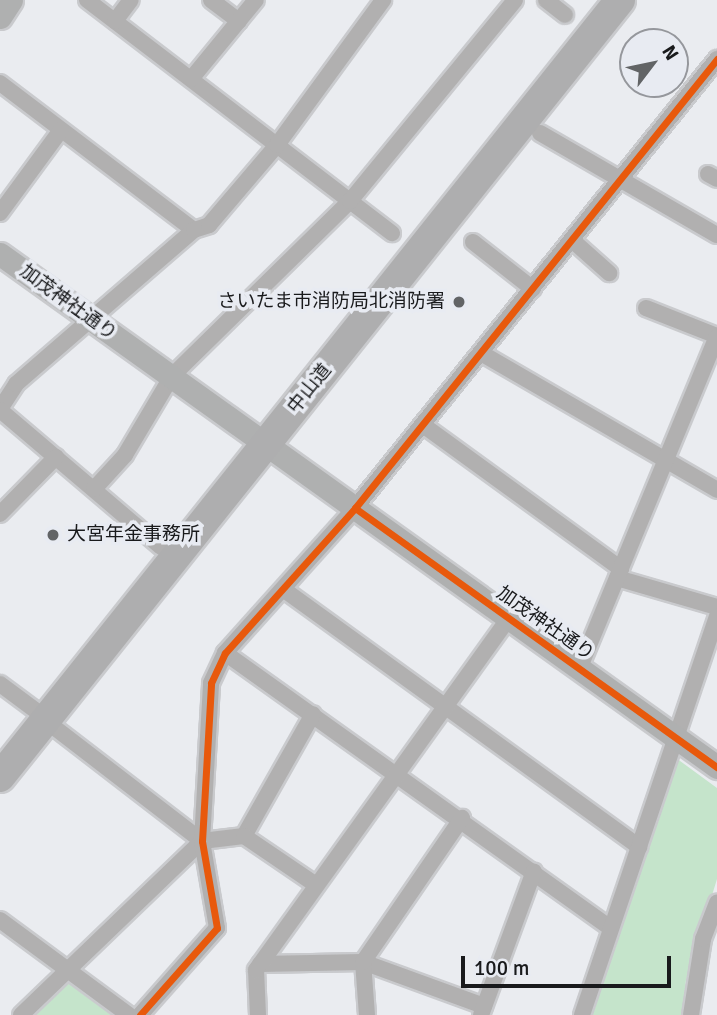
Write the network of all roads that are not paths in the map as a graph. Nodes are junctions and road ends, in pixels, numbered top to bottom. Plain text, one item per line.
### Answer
1 (11, 0) edge
2 (87, 0) edge
3 (131, 0) edge
4 (211, 0) edge
5 (256, 0) edge
6 (383, 0) edge
7 (515, 0) edge
8 (546, 0) edge
9 (601, 0) edge
10 (620, 0) edge
11 (565, 15) dead end
12 (0, 17) edge
13 (239, 20) junction
14 (115, 21) junction
15 (717, 59) edge
16 (191, 79) junction
17 (0, 83) edge
18 (61, 130) junction
19 (540, 133) dead end
20 (277, 145) junction
21 (619, 183) junction
22 (350, 201) junction
23 (0, 213) edge
24 (194, 230) junction
25 (393, 233) dead end
26 (717, 235) edge
27 (572, 240) junction
28 (474, 242) dead end
29 (0, 254) edge
30 (609, 273) dead end
31 (533, 289) junction
32 (646, 308) dead end
33 (92, 320) junction
34 (717, 337) edge
35 (481, 353) junction
36 (172, 376) junction
37 (0, 410) edge
38 (423, 425) junction
39 (259, 439) junction
40 (56, 457) junction
41 (668, 461) junction
42 (94, 489) junction
43 (717, 489) edge
44 (355, 508) junction
45 (0, 514) edge
46 (162, 547) junction
47 (619, 574) junction
48 (283, 589) junction
49 (717, 607) edge
50 (717, 616) edge
51 (509, 618) junction
52 (225, 653) junction
53 (580, 667) junction
54 (0, 684) edge
55 (446, 706) junction
56 (313, 714) junction
57 (40, 715) junction
58 (678, 739) junction
59 (0, 753) edge
60 (717, 767) edge
61 (397, 772) junction
62 (0, 777) edge
63 (462, 817) junction
64 (244, 836) junction
65 (202, 841) junction
66 (640, 847) junction
67 (534, 871) junction
68 (316, 885) junction
69 (717, 903) edge
70 (0, 920) edge
71 (610, 928) junction
72 (363, 962) junction
73 (260, 964) junction
74 (69, 969) junction
75 (482, 1011) edge
76 (21, 1015) edge
77 (129, 1015) edge
78 (140, 1015) edge
79 (258, 1015) edge
80 (367, 1015) edge
81 (582, 1015) edge
82 (691, 1015) edge

1 - 12 street
2 - 14 street
3 - 14 street
4 - 13 street
5 - 13 street
6 - 20 street
7 - 22 street
8 - 11 street
9 - 39 highway, 中山道
10 - 39 highway, 中山道
13 - 16 street
14 - 16 street
15 - 21 street
16 - 20 street
17 - 18 street
18 - 23 street
18 - 24 street
19 - 21 street
20 - 22 street
20 - 24 street
21 - 26 street
21 - 27 street
22 - 25 street
22 - 36 street
24 - 33 street
27 - 30 street
27 - 31 street
28 - 31 street
29 - 33 street, 加茂神社通り
31 - 35 street
32 - 34 street
33 - 36 street, 加茂神社通り
33 - 37 street
34 - 41 street
35 - 38 street
35 - 41 street
36 - 39 street, 加茂神社通り
36 - 42 street
37 - 40 street
38 - 44 street
38 - 47 street
39 - 44 street, 加茂神社通り
39 - 46 highway, 中山道
39 - 57 highway, 中山道
40 - 42 street
40 - 45 street
41 - 43 street
41 - 47 street
42 - 46 street
44 - 48 street
44 - 51 street, 加茂神社通り
46 - 57 highway, 中山道
47 - 49 street
47 - 53 street
48 - 52 street
48 - 55 street
50 - 58 street
51 - 53 street, 加茂神社通り
51 - 55 street
52 - 56 street
52 - 65 street
53 - 58 street, 加茂神社通り
54 - 57 street
55 - 61 street
55 - 66 street
56 - 61 street
56 - 64 street
57 - 59 highway, 中山道
57 - 62 highway, 中山道
57 - 65 street
58 - 60 street, 加茂神社通り
58 - 66 street
61 - 63 street
61 - 68 street
63 - 67 street
63 - 72 street
64 - 65 street
64 - 68 street
65 - 74 street
65 - 78 street
66 - 71 street
67 - 71 street
67 - 75 street
68 - 73 street
69 - 82 street
70 - 74 street
71 - 81 street
72 - 73 street
72 - 75 street
72 - 80 street
73 - 79 street
74 - 76 street
74 - 77 street

